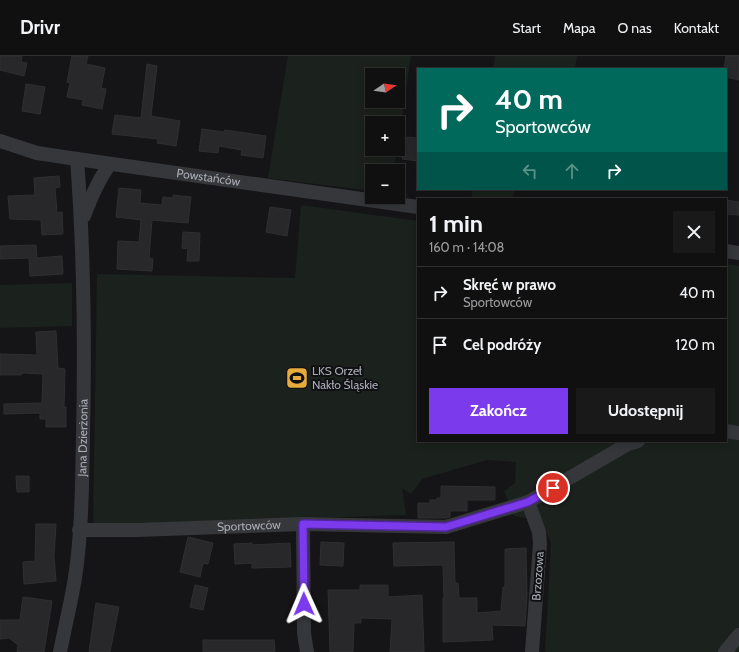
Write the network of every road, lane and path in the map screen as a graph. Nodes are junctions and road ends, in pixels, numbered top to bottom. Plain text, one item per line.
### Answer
1 (0, 141) edge
2 (77, 159) junction
3 (110, 164) junction
4 (417, 207) edge
5 (82, 222) junction
6 (727, 251) edge
7 (739, 253) edge
8 (727, 431) edge
9 (739, 433) edge
10 (635, 442) edge
11 (528, 502) junction
12 (303, 524) junction
13 (79, 530) junction
14 (739, 635) edge
15 (60, 652) edge
16 (308, 652) edge
17 (532, 652) edge
18 (725, 652) edge

1 - 2 street, Powstańców
2 - 3 street, Powstańców
2 - 5 street, Jana Dzierżonia
3 - 4 street, Powstańców
3 - 5 street, Jana Dzierżonia
5 - 13 street, Jana Dzierżonia
6 - 7 street
8 - 9 street
10 - 11 street, Sportowców
11 - 12 street, Sportowców
11 - 17 street, Brzozowa
12 - 13 street, Sportowców
12 - 16 street
13 - 15 street, Jana Dzierżonia
14 - 18 street

